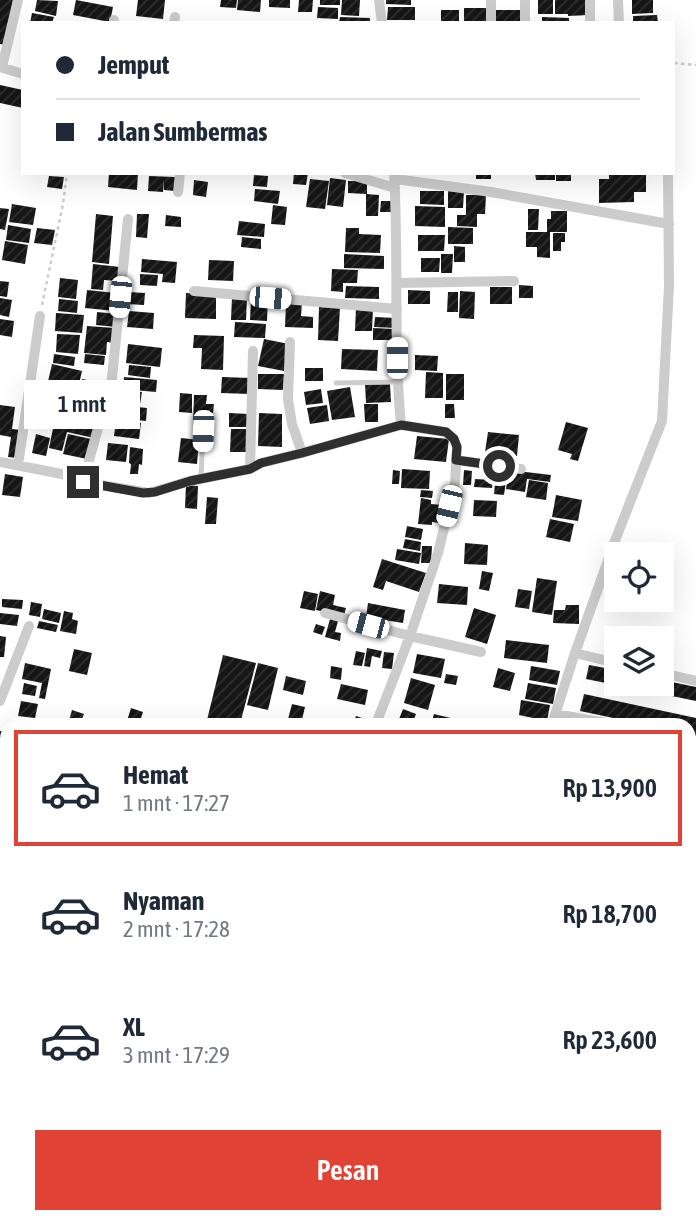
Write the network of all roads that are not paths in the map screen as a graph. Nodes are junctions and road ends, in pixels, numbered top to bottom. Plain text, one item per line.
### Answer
1 (18, 0) edge
2 (379, 0) edge
3 (491, 0) edge
4 (525, 0) edge
5 (590, 0) edge
6 (618, 0) edge
7 (382, 21) edge
8 (491, 21) edge
9 (525, 21) edge
10 (590, 21) edge
11 (619, 21) edge
12 (1, 67) edge
13 (21, 73) edge
14 (180, 175) edge
15 (359, 175) edge
16 (668, 175) edge
17 (395, 180) edge
18 (178, 192) dead end
19 (128, 219) dead end
20 (669, 224) junction
21 (514, 281) dead end
22 (397, 283) junction
23 (194, 291) dead end
24 (397, 309) junction
25 (40, 316) road end
26 (290, 342) dead end
27 (253, 351) dead end
28 (397, 382) junction
29 (336, 383) dead end
30 (401, 425) junction
31 (203, 431) dead end
32 (302, 453) junction
33 (456, 460) junction
34 (0, 462) edge
35 (18, 465) junction
36 (250, 469) junction
37 (521, 469) dead end
38 (201, 479) junction
39 (83, 482) junction
40 (325, 613) dead end
41 (29, 626) dead end
42 (410, 636) junction
43 (481, 652) dead end
44 (575, 653) junction
45 (604, 660) edge
46 (674, 676) edge
47 (696, 681) edge
48 (0, 701) edge
49 (378, 718) edge
50 (553, 718) edge

1 - 12 street
2 - 7 street
3 - 8 street
4 - 9 street
5 - 10 street
6 - 11 street
12 - 13 street
14 - 18 street
15 - 17 street
16 - 20 street
17 - 20 street
17 - 22 street
19 - 39 street
20 - 44 street
21 - 22 street
22 - 24 street
23 - 24 street
24 - 28 street
25 - 35 street
26 - 32 street
27 - 36 street
28 - 29 lane
28 - 30 street
30 - 32 street
30 - 33 street
31 - 38 lane
32 - 36 street
33 - 37 street
33 - 42 street
34 - 35 street
35 - 39 street
36 - 38 street
38 - 39 street
40 - 42 street
41 - 48 street
42 - 43 street
42 - 49 street
44 - 45 street
44 - 50 street
46 - 47 street

